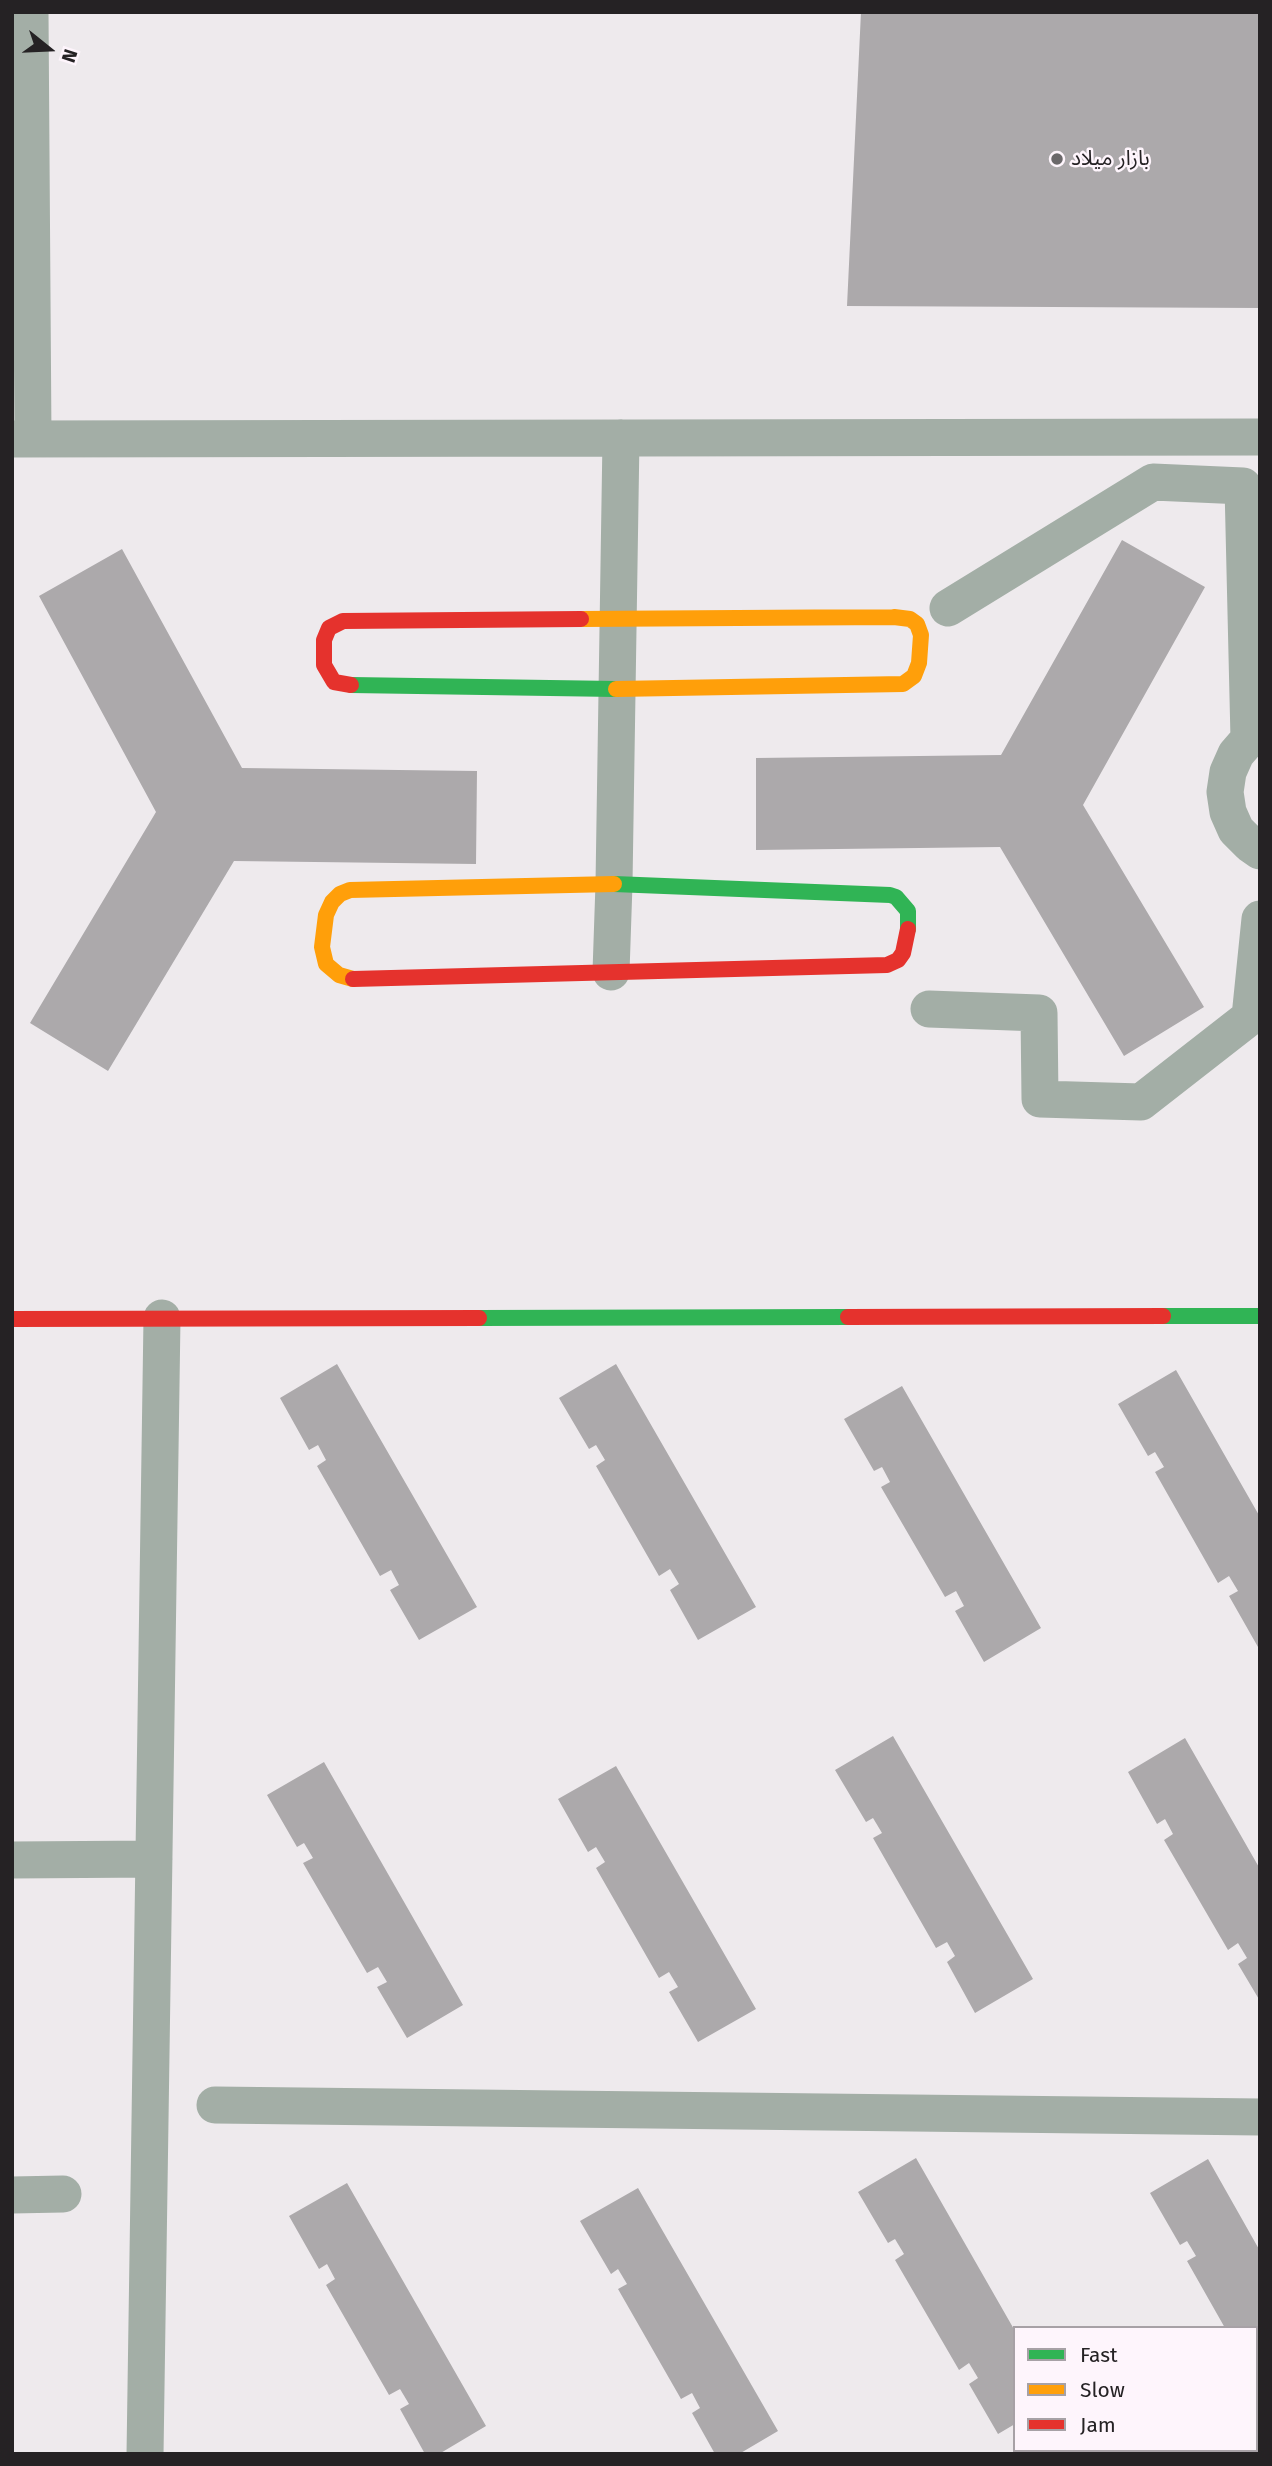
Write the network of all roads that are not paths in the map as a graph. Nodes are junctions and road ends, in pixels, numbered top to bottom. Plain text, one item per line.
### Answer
1 (30, 12) edge
2 (1260, 437) edge
3 (621, 438) junction
4 (22, 439) edge
5 (948, 608) dead end
6 (619, 620) junction
7 (618, 689) junction
8 (1254, 736) edge
9 (1260, 851) edge
10 (614, 884) junction
11 (1260, 919) edge
12 (611, 972) junction
13 (929, 1009) dead end
14 (1260, 1316) edge
15 (162, 1318) junction
16 (12, 1319) edge
17 (154, 1859) junction
18 (12, 1860) edge
19 (215, 2105) dead end
20 (1260, 2117) edge
21 (63, 2194) dead end
22 (12, 2195) edge
23 (145, 2454) edge

1 - 4 street
2 - 3 street
3 - 4 street
3 - 6 street
5 - 8 street
6 - 7 street
6 - 7 street
6 - 7 street
7 - 10 street
8 - 9 street
10 - 12 street
10 - 12 street
10 - 12 street
11 - 13 street
14 - 15 street
15 - 16 street
15 - 17 street
17 - 18 street
17 - 23 street
19 - 20 street
21 - 22 street

